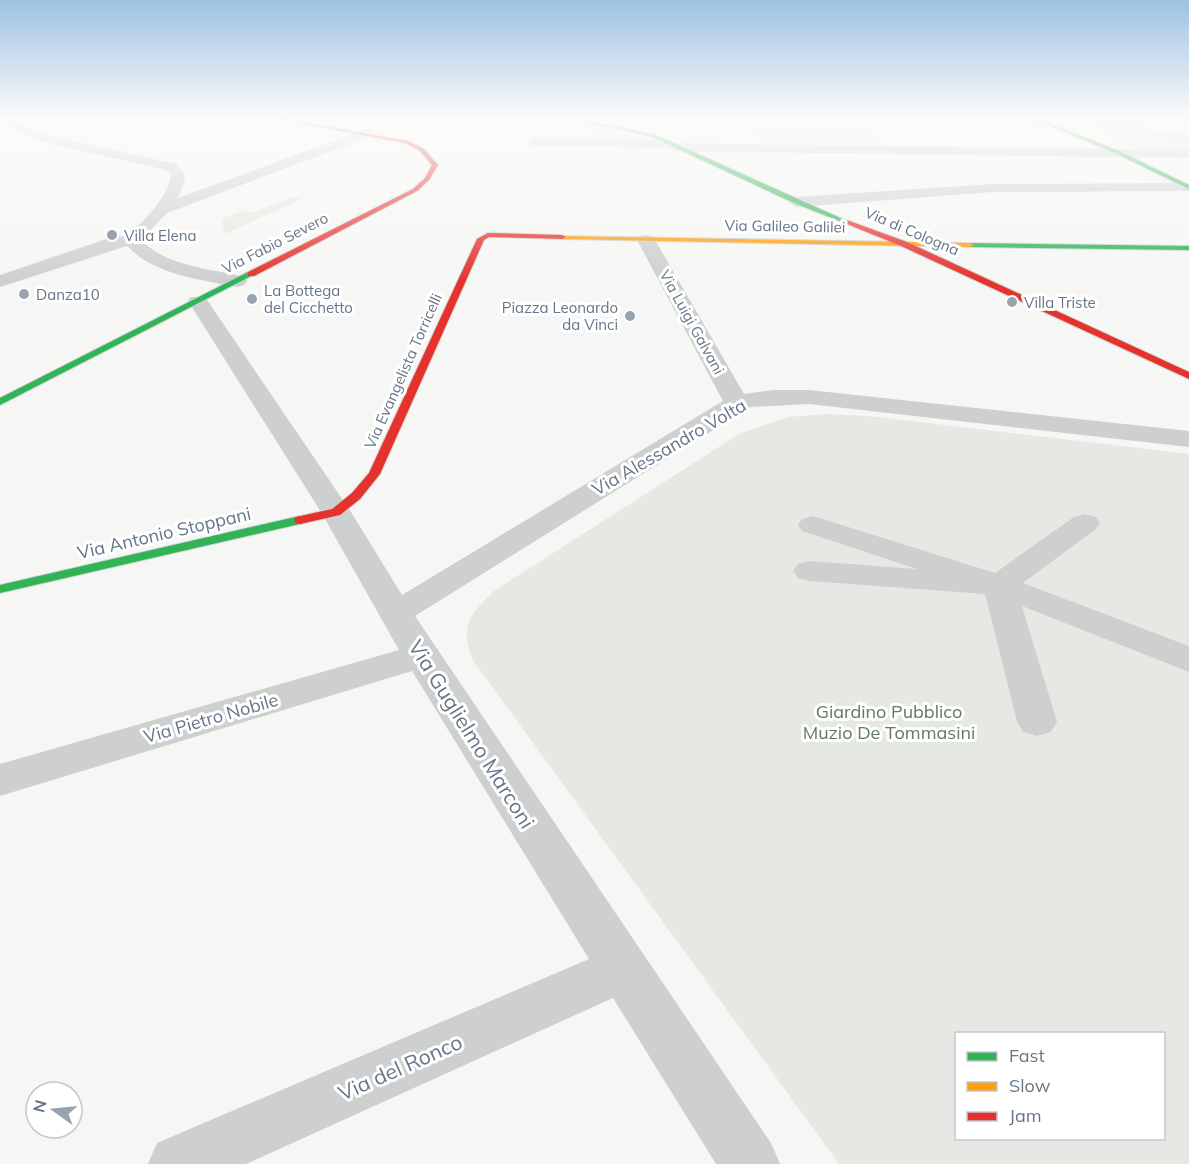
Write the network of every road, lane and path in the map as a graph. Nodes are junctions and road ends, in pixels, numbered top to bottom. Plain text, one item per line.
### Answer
1 (176, 172) edge
2 (261, 172) edge
3 (433, 172) edge
4 (731, 172) edge
5 (1159, 172) edge
6 (1189, 187) edge
7 (796, 202) junction
8 (159, 210) junction
9 (488, 235) joint
10 (131, 240) junction
11 (646, 240) junction
12 (904, 244) junction
13 (1189, 248) edge
14 (237, 281) junction
15 (0, 282) edge
16 (198, 301) junction
17 (1189, 376) edge
18 (0, 402) edge
19 (737, 403) junction
20 (1189, 439) edge
21 (336, 512) junction
22 (1085, 523) dead end
23 (813, 525) dead end
24 (809, 571) dead end
25 (999, 585) junction
26 (0, 589) edge
27 (396, 613) junction
28 (422, 656) junction
29 (1189, 660) edge
30 (1037, 722) dead end
31 (0, 780) edge
32 (622, 969) junction
33 (178, 1164) edge
34 (750, 1164) edge

1 - 8 street
2 - 8 street
3 - 14 main road, Via Fabio Severo
4 - 7 main road, Via di Cologna
5 - 6 main road
6 - 7 street
7 - 12 main road, Via di Cologna
8 - 10 street
9 - 11 main road, Via Galileo Galilei
9 - 21 main road, Via Evangelista Torricelli
10 - 14 street
10 - 15 street
11 - 12 main road, Via Galileo Galilei
11 - 19 street, Via Luigi Galvani
12 - 13 main road, Via Galileo Galilei
12 - 17 main road, Via di Cologna
14 - 16 main road, Via Fabio Severo
16 - 18 main road, Via Fabio Severo
16 - 21 street, Via Guglielmo Marconi
19 - 20 street, Via Alessandro Volta
19 - 27 street, Via Alessandro Volta
21 - 26 main road, Via Antonio Stoppani
21 - 27 street, Via Guglielmo Marconi
22 - 25 street
23 - 25 street
24 - 25 street
25 - 29 street
25 - 30 street
27 - 28 street, Via Guglielmo Marconi
28 - 31 street, Via Pietro Nobile
28 - 32 street, Via Guglielmo Marconi
32 - 33 street, Via del Ronco
32 - 34 street, Via Guglielmo Marconi

